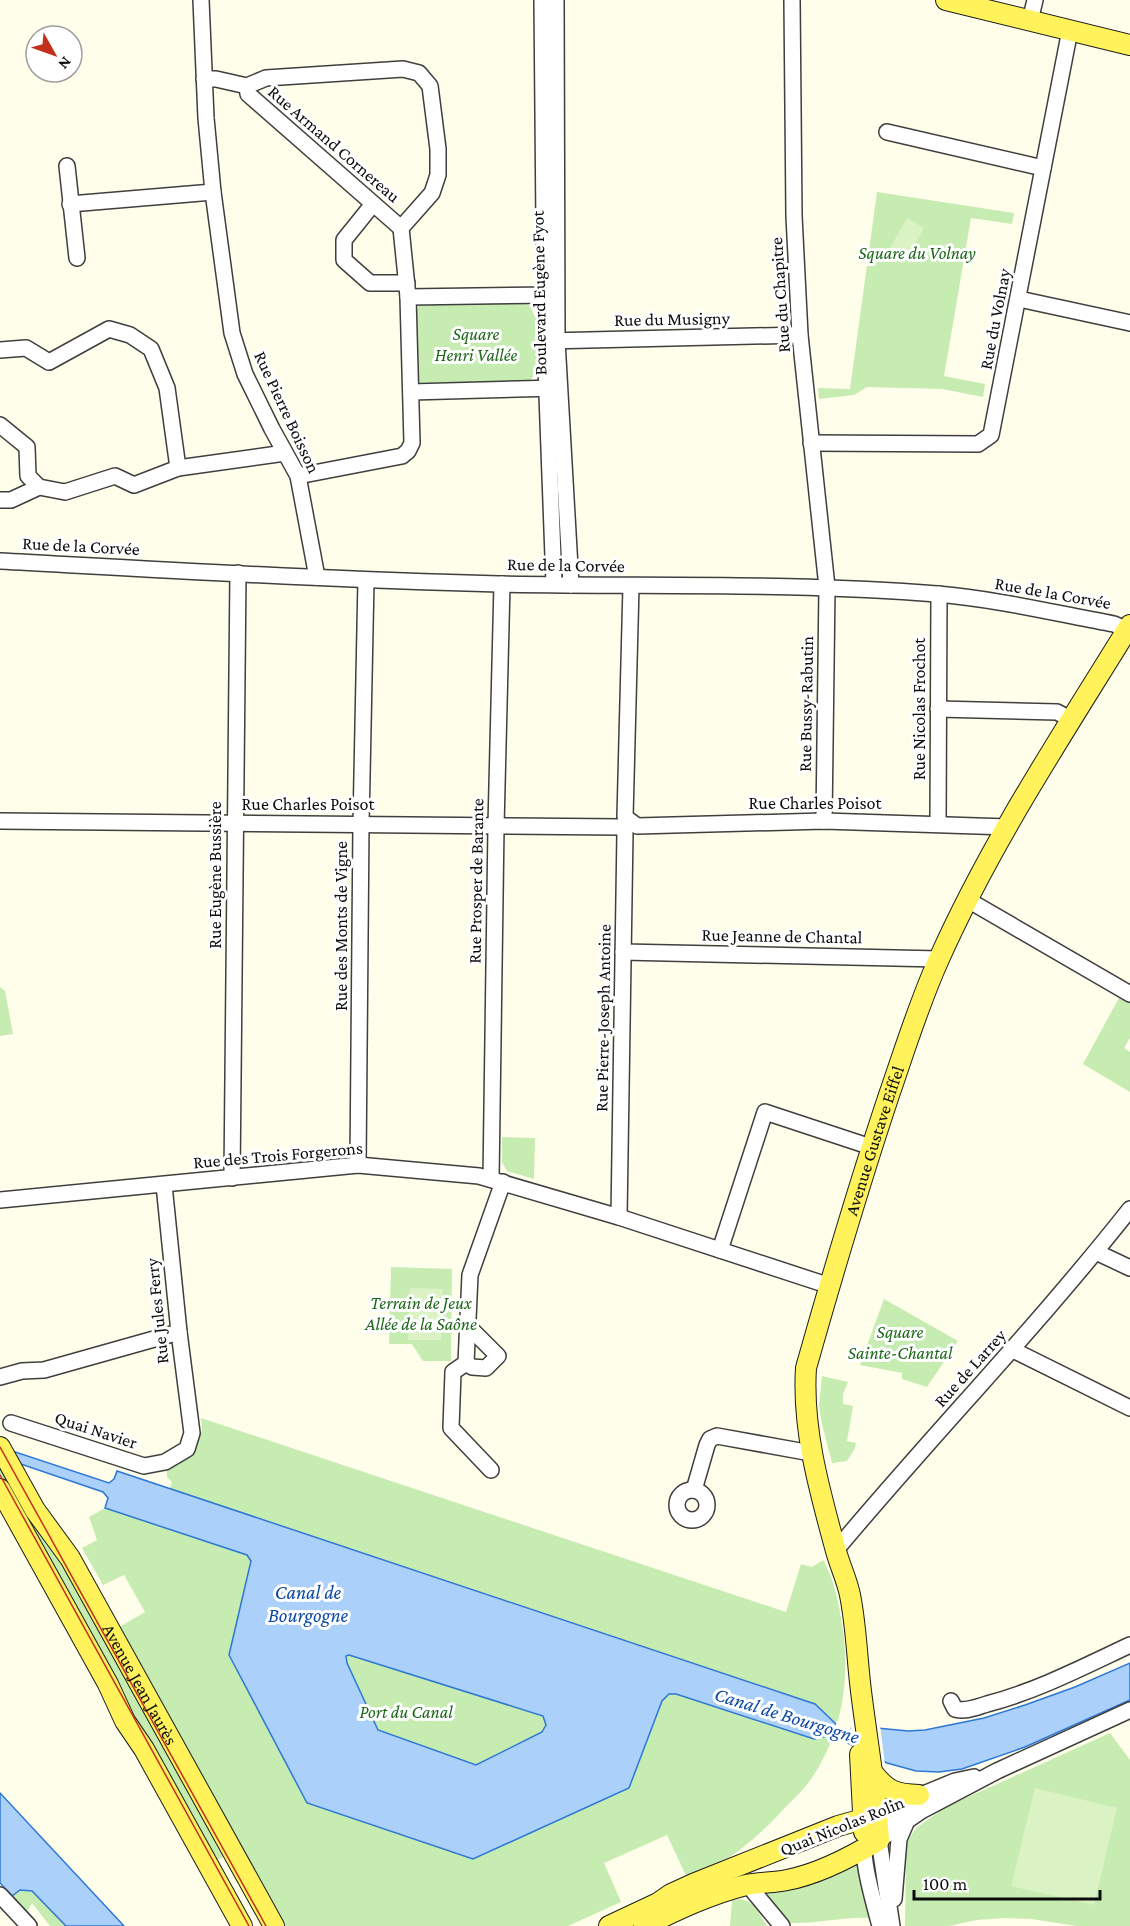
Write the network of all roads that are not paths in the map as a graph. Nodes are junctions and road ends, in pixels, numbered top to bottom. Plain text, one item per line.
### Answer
1 (201, 0) edge
2 (542, 0) edge
3 (556, 0) edge
4 (792, 0) edge
5 (946, 0) edge
6 (1035, 0) edge
7 (1030, 21) junction
8 (1070, 30) junction
9 (1130, 45) edge
10 (204, 79) junction
11 (247, 86) junction
12 (887, 132) dead end
13 (67, 166) dead end
14 (1043, 168) junction
15 (213, 192) junction
16 (70, 204) junction
17 (373, 204) junction
18 (401, 228) junction
19 (77, 258) dead end
20 (408, 290) junction
21 (551, 295) junction
22 (1019, 299) junction
23 (1130, 323) edge
24 (800, 335) junction
25 (551, 341) junction
26 (0, 350) edge
27 (553, 388) junction
28 (411, 392) junction
29 (0, 425) edge
30 (811, 443) junction
31 (285, 453) junction
32 (178, 468) junction
33 (298, 476) junction
34 (39, 487) junction
35 (0, 500) edge
36 (0, 561) edge
37 (238, 573) junction
38 (317, 577) junction
39 (366, 580) junction
40 (502, 584) junction
41 (554, 584) junction
42 (571, 585) junction
43 (631, 586) junction
44 (827, 587) junction
45 (939, 594) junction
46 (1129, 627) edge
47 (938, 709) junction
48 (1072, 720) junction
49 (0, 820) edge
50 (824, 821) junction
51 (620, 822) junction
52 (234, 823) junction
53 (361, 824) junction
54 (938, 824) junction
55 (496, 826) junction
56 (1008, 827) junction
57 (968, 900) junction
58 (623, 952) junction
59 (939, 958) junction
60 (1130, 994) edge
61 (872, 1147) junction
62 (358, 1165) junction
63 (232, 1178) junction
64 (497, 1180) junction
65 (164, 1185) junction
66 (0, 1200) edge
67 (1130, 1209) edge
68 (619, 1217) junction
69 (720, 1250) junction
70 (1096, 1252) junction
71 (1130, 1268) edge
72 (830, 1286) junction
73 (469, 1327) junction
74 (179, 1332) junction
75 (1013, 1350) junction
76 (466, 1364) junction
77 (0, 1377) edge
78 (1130, 1408) edge
79 (11, 1423) dead end
80 (192, 1433) joint
81 (0, 1447) edge
82 (810, 1453) junction
83 (492, 1470) dead end
84 (0, 1489) edge
85 (694, 1490) dead end
86 (836, 1550) junction
87 (1130, 1646) edge
88 (951, 1701) dead end
89 (1130, 1710) edge
90 (868, 1766) junction
91 (997, 1771) junction
92 (968, 1779) junction
93 (919, 1795) junction
94 (906, 1823) junction
95 (871, 1832) junction
96 (748, 1885) junction
97 (692, 1893) junction
98 (0, 1895) edge
99 (29, 1926) edge
100 (242, 1926) edge
101 (274, 1926) edge
102 (609, 1926) edge
103 (644, 1926) edge
104 (782, 1926) edge
105 (880, 1926) edge
106 (892, 1926) edge

1 - 10 street, Rue Pierre Boisson
2 - 21 street, Boulevard Eugène Fyot
3 - 21 street, Boulevard Eugène Fyot
4 - 24 street, Rue du Chapitre
5 - 7 main road
6 - 7 street
7 - 8 main road
8 - 9 main road
8 - 14 street, Rue du Volnay
10 - 11 street
10 - 15 street, Rue Pierre Boisson
11 - 17 street, Rue Armand Cornereau
11 - 18 street
12 - 14 street
13 - 16 street
14 - 22 street, Rue du Volnay
15 - 16 street
15 - 31 street, Rue Pierre Boisson
16 - 19 street
17 - 18 street, Rue Armand Cornereau
17 - 20 street
18 - 20 street
20 - 21 street
20 - 28 street
21 - 25 street, Boulevard Eugène Fyot
22 - 23 street
22 - 30 street, Rue du Volnay
24 - 25 street, Rue du Musigny
24 - 30 street, Rue du Chapitre
25 - 27 street, Boulevard Eugène Fyot
26 - 32 street
27 - 28 street
27 - 41 street, Boulevard Eugène Fyot
27 - 42 street, Boulevard Eugène Fyot
28 - 33 street
29 - 34 street
30 - 44 street, Rue du Chapitre
31 - 32 street
31 - 33 street, Rue Pierre Boisson
32 - 34 street
33 - 38 street, Rue Pierre Boisson
34 - 35 street
36 - 37 street, Rue de la Corvée
37 - 38 street, Rue de la Corvée
37 - 52 street, Rue Eugène Bussière
38 - 39 street, Rue de la Corvée
39 - 40 street, Rue de la Corvée
39 - 53 street, Rue des Monts de Vigne
40 - 41 street, Rue de la Corvée
40 - 55 street, Rue Prosper de Barante
41 - 42 street, Rue de la Corvée
42 - 43 street, Rue de la Corvée
43 - 44 street, Rue de la Corvée
43 - 51 street, Rue Pierre-Joseph Antoine
44 - 45 street, Rue de la Corvée
44 - 50 street, Rue Bussy-Rabutin
45 - 46 street, Rue de la Corvée
45 - 47 street, Rue Nicolas Frochot
46 - 48 main road, Avenue Gustave Eiffel
47 - 48 street
47 - 54 street, Rue Nicolas Frochot
48 - 56 main road, Avenue Gustave Eiffel
49 - 52 street, Rue Charles Poisot
50 - 51 street, Rue Charles Poisot
50 - 54 street, Rue Charles Poisot
51 - 55 street, Rue Charles Poisot
51 - 58 street, Rue Pierre-Joseph Antoine
52 - 53 street, Rue Charles Poisot
52 - 63 street, Rue Eugène Bussière
53 - 55 street, Rue Charles Poisot
53 - 62 street, Rue des Monts de Vigne
54 - 56 street, Rue Charles Poisot
55 - 64 street, Rue Prosper de Barante
56 - 57 main road, Avenue Gustave Eiffel
57 - 59 main road, Avenue Gustave Eiffel
57 - 60 street
58 - 59 street, Rue Jeanne de Chantal
58 - 68 street, Rue Pierre-Joseph Antoine
59 - 61 main road, Avenue Gustave Eiffel
61 - 69 street
61 - 72 main road, Avenue Gustave Eiffel
62 - 63 street, Rue des Trois Forgerons
62 - 64 street, Rue des Trois Forgerons
63 - 65 street, Rue des Trois Forgerons
64 - 68 street, Rue des Trois Forgerons
64 - 73 street, Rue Prosper de Barante
65 - 66 street, Rue des Trois Forgerons
65 - 74 street, Rue Jules Ferry
67 - 70 street, Rue de Larrey
68 - 69 street, Rue des Trois Forgerons
69 - 72 street, Rue des Trois Forgerons
70 - 71 street
70 - 75 street, Rue de Larrey
72 - 82 main road, Avenue Gustave Eiffel
73 - 76 street, Rue Prosper de Barante
73 - 76 street
74 - 77 street
74 - 80 street, Rue Jules Ferry
75 - 78 street
75 - 86 street, Rue de Larrey
76 - 83 street
79 - 80 street, Quai Navier
81 - 101 main road, Avenue Jean Jaurès
82 - 85 street
82 - 86 main road, Avenue Gustave Eiffel
84 - 100 main road, Avenue Jean Jaurès
86 - 90 main road, Avenue Gustave Eiffel
87 - 88 street
89 - 91 street, Quai Nicolas Rolin
90 - 93 main road
90 - 95 main road, Avenue Gustave Eiffel
91 - 92 street, Quai Nicolas Rolin
91 - 94 street, Quai Nicolas Rolin
92 - 93 street, Quai Nicolas Rolin
92 - 95 street
93 - 95 street, Quai Nicolas Rolin
94 - 95 street, Quai Nicolas Rolin
94 - 106 street
95 - 96 main road, Quai Nicolas Rolin
95 - 97 main road, Quai Nicolas Rolin
95 - 105 street
95 - 106 street
96 - 97 main road, Quai Nicolas Rolin
96 - 104 street
97 - 102 main road, Quai Nicolas Rolin
97 - 103 main road, Quai Nicolas Rolin
98 - 99 street

